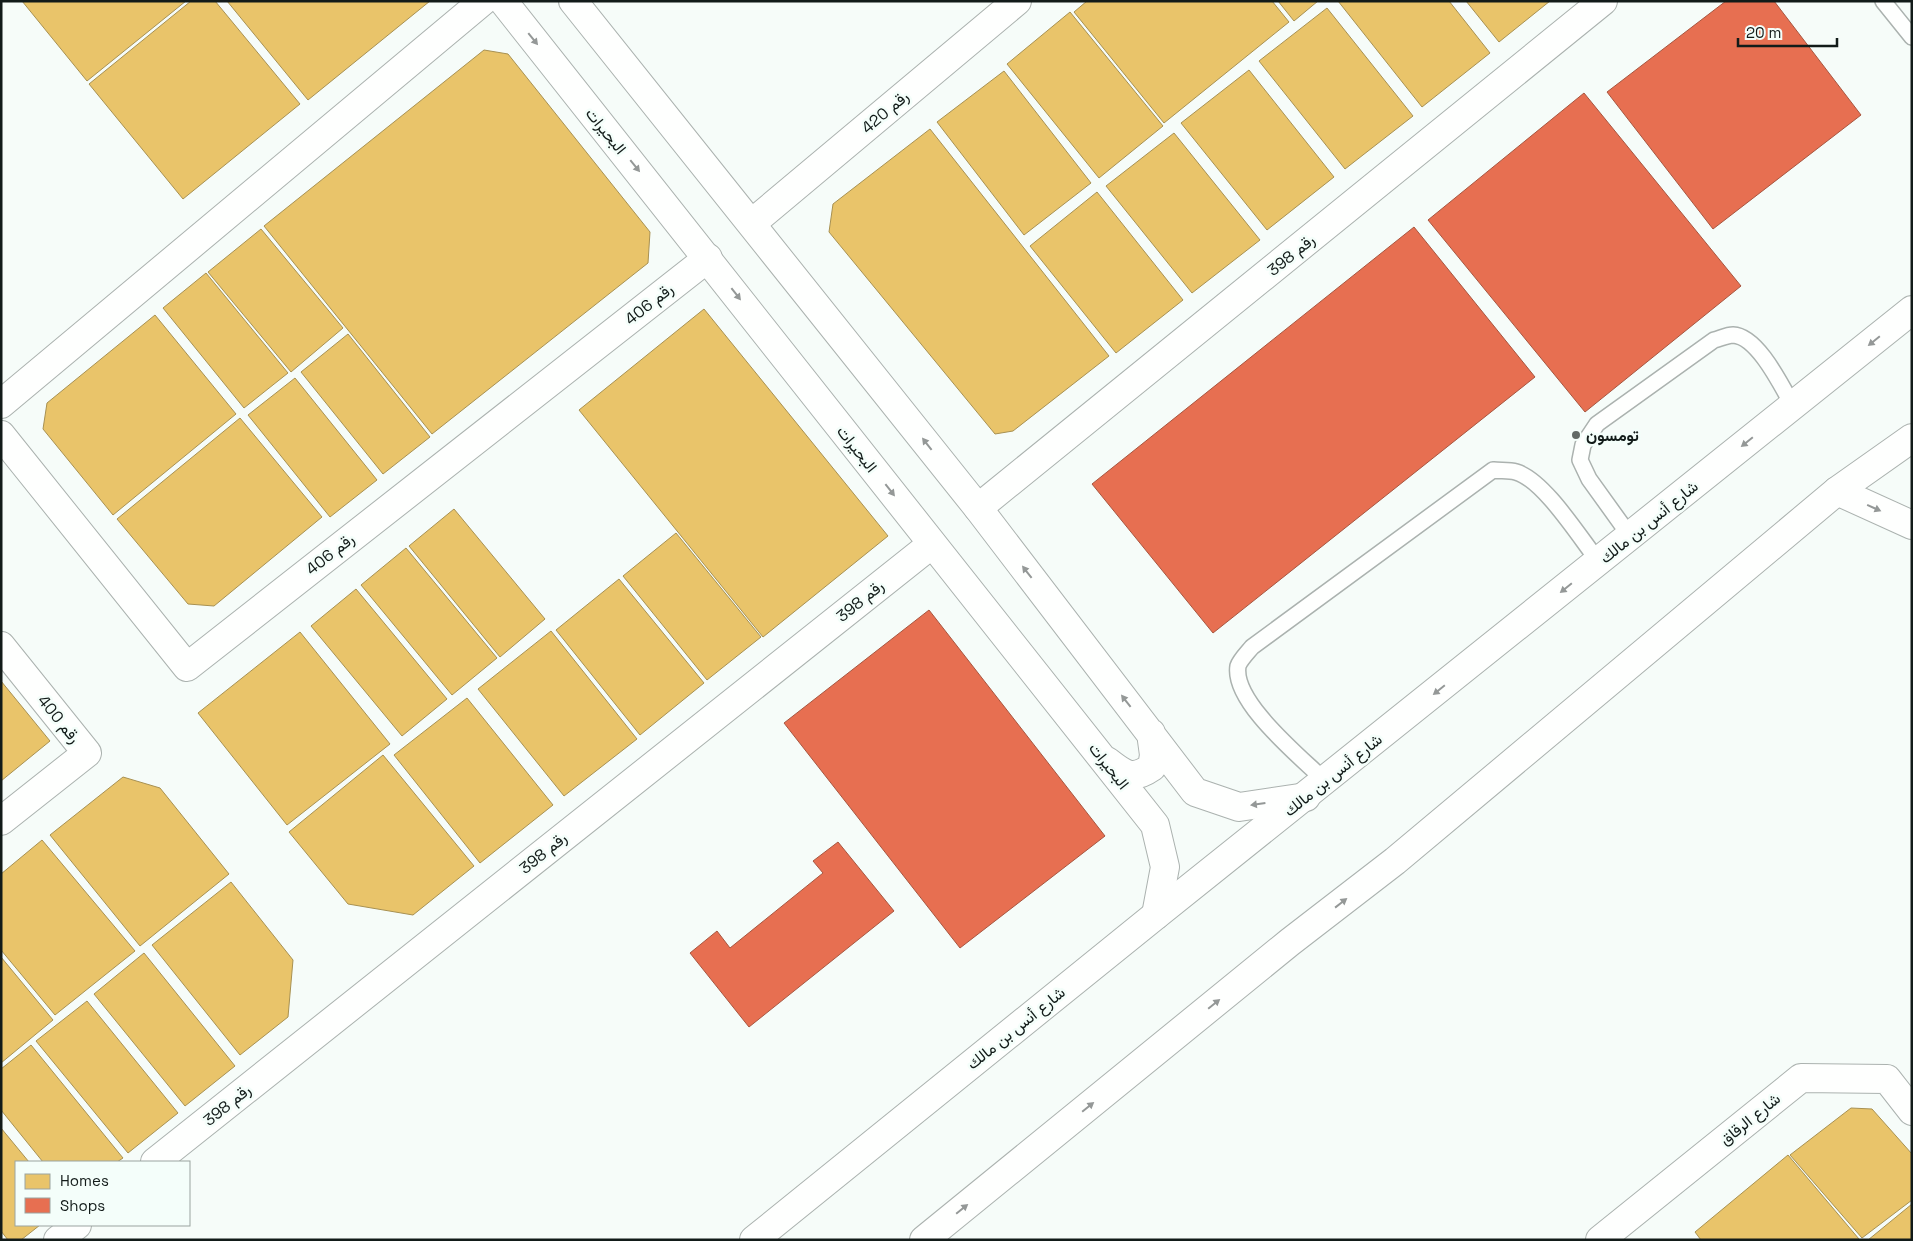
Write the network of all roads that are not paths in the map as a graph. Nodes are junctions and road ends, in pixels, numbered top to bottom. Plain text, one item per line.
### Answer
1 (482, 1) edge
2 (503, 1) edge
3 (573, 1) edge
4 (1603, 1) edge
5 (1883, 1) edge
6 (1008, 4) edge
7 (1912, 37) edge
8 (752, 223) junction
9 (708, 258) junction
10 (1912, 310) edge
11 (1, 404) edge
12 (1793, 406) junction
13 (1, 435) edge
14 (1912, 438) edge
15 (1837, 491) junction
16 (978, 508) junction
17 (1912, 525) edge
18 (1630, 536) junction
19 (932, 544) junction
20 (1599, 562) junction
21 (1, 646) edge
22 (1151, 733) junction
23 (1104, 759) junction
24 (1316, 789) junction
25 (1, 820) edge
26 (1156, 915) junction
27 (1912, 1111) edge
28 (156, 1161) edge
29 (76, 1226) edge
30 (58, 1240) edge
31 (754, 1240) edge
32 (924, 1240) edge
33 (1600, 1240) edge

1 - 11 street
2 -> 9 street, البحيرات
3 - 8 street
4 - 16 street, رقم 398
5 - 7 lane
6 - 8 street, رقم 420
16 -> 8 street
9 - 13 street, رقم 406
9 -> 19 street, البحيرات
10 -> 12 street, شارع أنس بن مالك
12 -> 18 street, شارع أنس بن مالك
12 - 18 lane
14 - 15 street
15 -> 17 street
32 -> 15 street
22 -> 16 street
18 - 20 street, شارع أنس بن مالك
19 - 23 street, البحيرات
19 - 28 street, رقم 398
20 -> 24 street, شارع أنس بن مالك
20 - 24 lane
21 - 25 street, رقم 400
22 - 23 street
24 -> 22 street
23 - 26 street, البحيرات
24 - 26 street, شارع أنس بن مالك
26 - 31 street, شارع أنس بن مالك
27 - 33 street, شارع الرقاق
29 - 30 street

